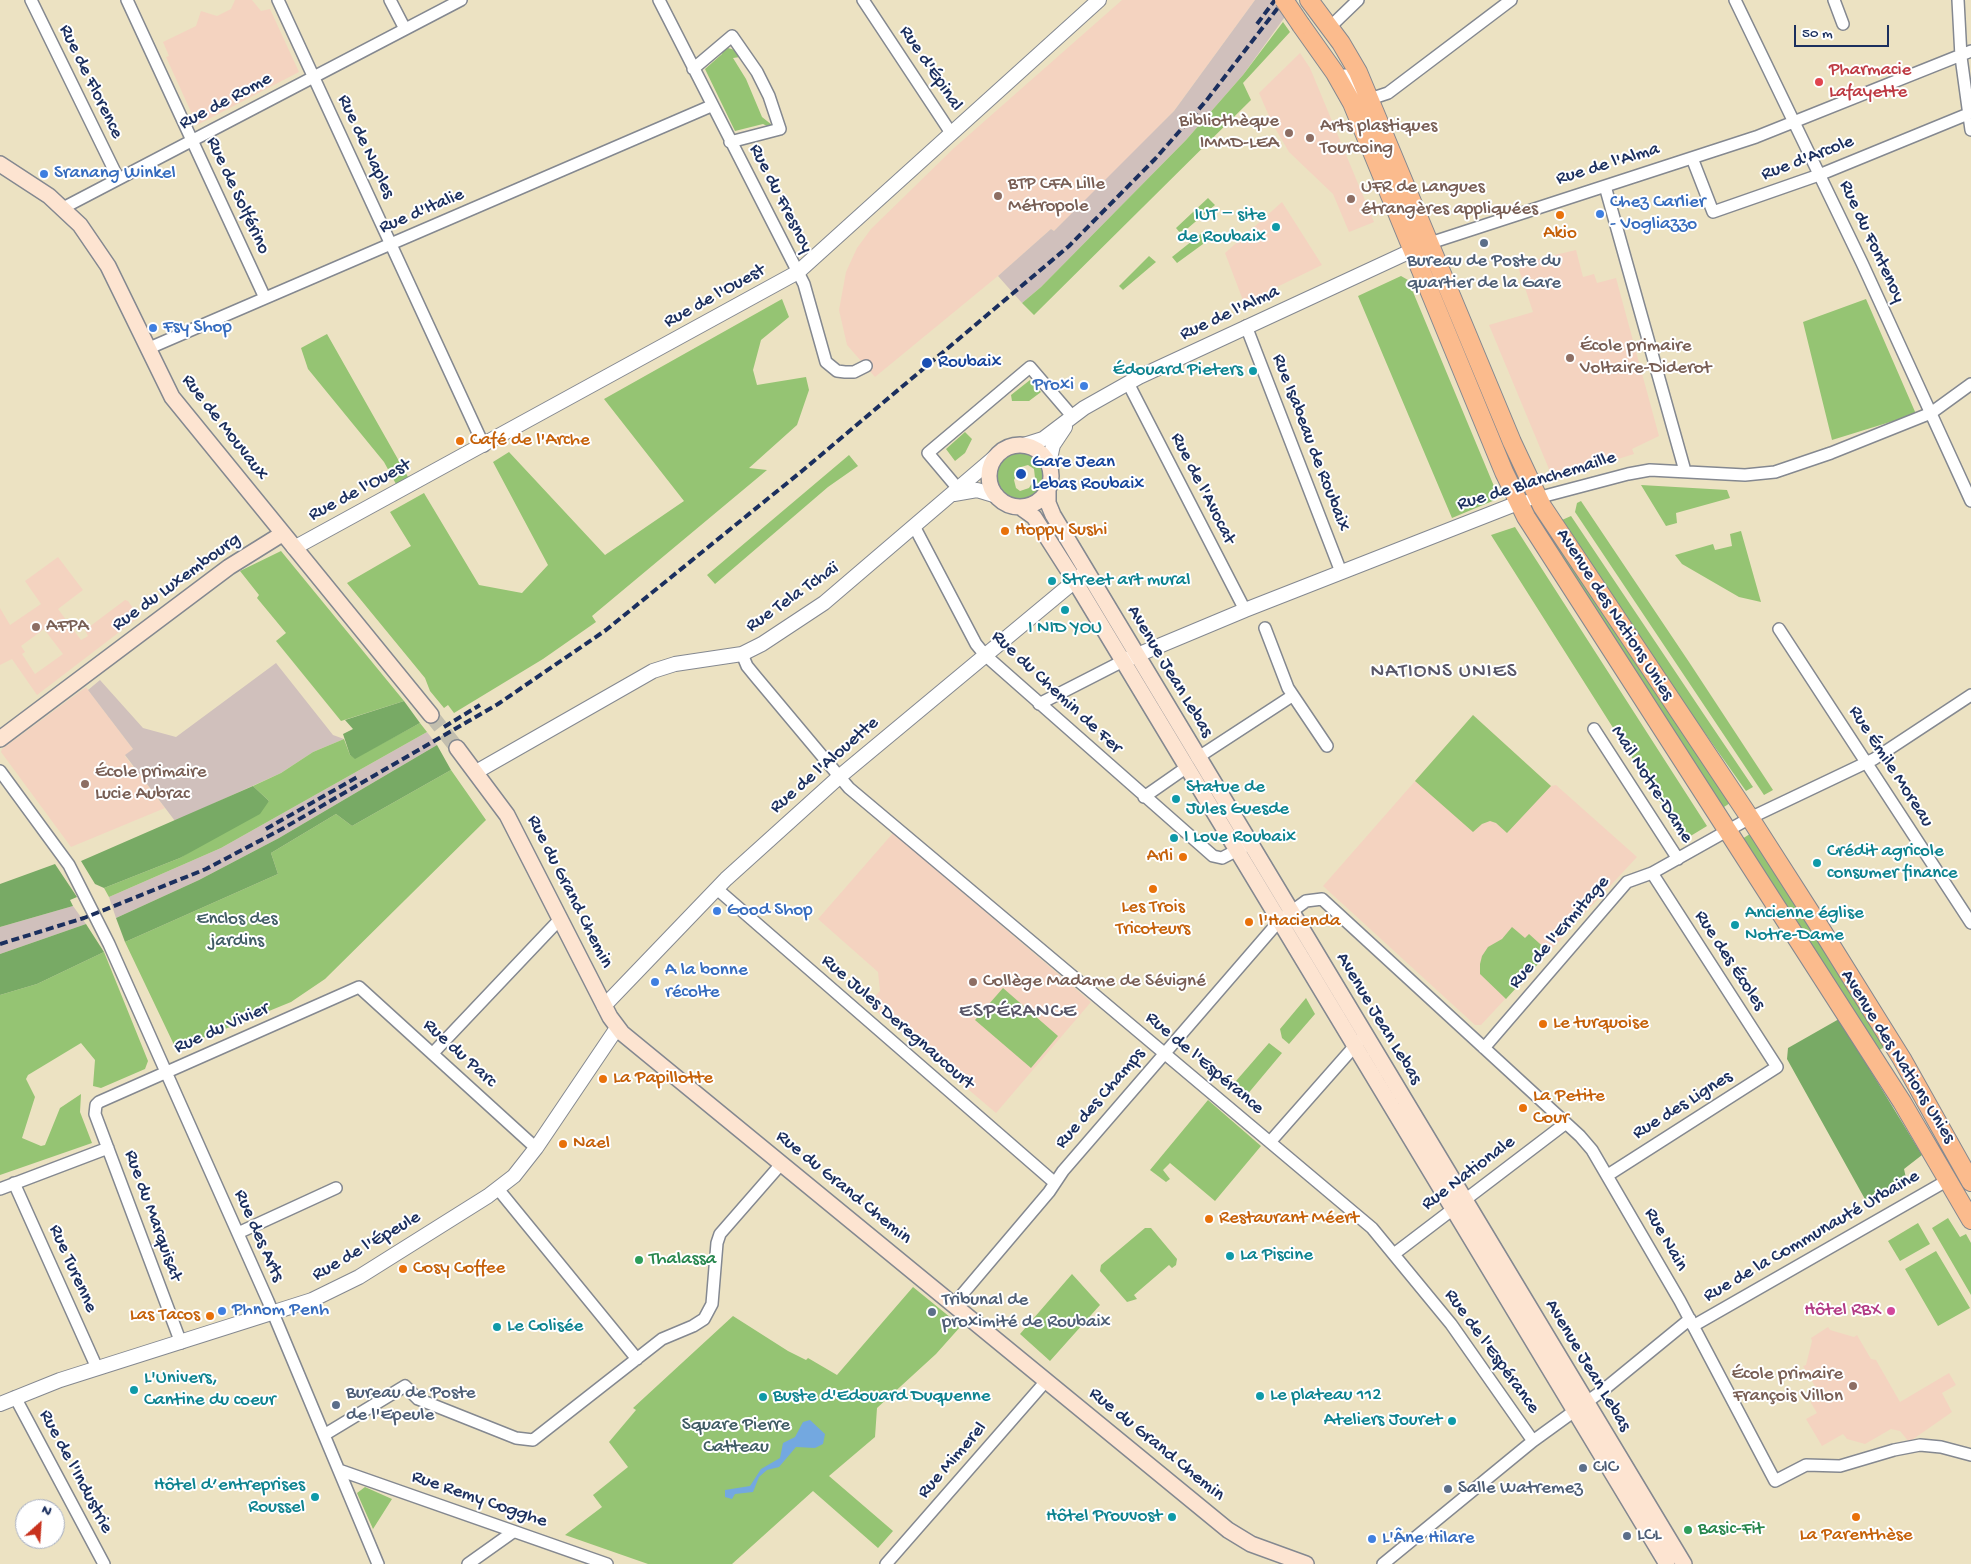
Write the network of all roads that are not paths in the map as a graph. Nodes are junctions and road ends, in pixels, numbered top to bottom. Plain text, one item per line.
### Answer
1 (32, 0) edge
2 (127, 0) edge
3 (278, 0) edge
4 (390, 0) edge
5 (461, 0) edge
6 (658, 0) edge
7 (863, 0) edge
8 (1099, 0) edge
9 (1284, 0) edge
10 (1358, 0) edge
11 (1511, 0) edge
12 (1735, 0) edge
13 (1834, 0) edge
14 (1958, 0) edge
15 (1311, 3) edge
16 (1843, 24) dead end
17 (1330, 27) junction
18 (405, 29) junction
19 (1314, 43) junction
20 (1966, 54) edge
21 (693, 69) junction
22 (313, 77) junction
23 (1370, 99) junction
24 (711, 106) junction
25 (1968, 114) junction
26 (1793, 122) junction
27 (1971, 130) edge
28 (951, 133) junction
29 (730, 142) junction
30 (194, 144) junction
31 (1692, 158) junction
32 (0, 164) edge
33 (1819, 175) junction
34 (118, 178) junction
35 (1605, 186) junction
36 (63, 208) junction
37 (1430, 243) junction
38 (391, 244) junction
39 (1413, 250) junction
40 (798, 272) junction
41 (265, 298) junction
42 (1246, 326) junction
43 (147, 349) junction
44 (866, 366) dead end
45 (1128, 383) junction
46 (1971, 384) edge
47 (1931, 413) junction
48 (1072, 416) junction
49 (1024, 445) junction
50 (484, 446) junction
51 (996, 456) junction
52 (1049, 463) junction
53 (1685, 471) junction
54 (1048, 491) junction
55 (956, 492) junction
56 (997, 496) junction
57 (1537, 498) junction
58 (1971, 502) edge
59 (1518, 503) junction
60 (1020, 507) junction
61 (914, 526) junction
62 (282, 534) junction
63 (294, 548) junction
64 (1341, 572) junction
65 (1080, 576) junction
66 (1245, 610) junction
67 (1265, 628) dead end
68 (1780, 629) dead end
69 (742, 654) junction
70 (985, 655) junction
71 (1130, 658) junction
72 (1971, 695) edge
73 (1292, 696) junction
74 (1039, 704) junction
75 (431, 715) tunnel mouth
76 (1594, 729) dead end
77 (0, 739) edge
78 (1327, 746) dead end
79 (457, 748) tunnel mouth
80 (1192, 762) junction
81 (1866, 763) junction
82 (0, 771) edge
83 (476, 772) junction
84 (839, 777) junction
85 (1144, 797) junction
86 (1750, 818) junction
87 (1728, 830) junction
88 (1243, 847) junction
89 (1678, 859) junction
90 (1652, 873) junction
91 (717, 889) junction
92 (1285, 916) junction
93 (561, 918) junction
94 (1971, 923) edge
95 (359, 987) joint
96 (604, 1006) junction
97 (617, 1028) junction
98 (1360, 1040) junction
99 (1484, 1048) junction
100 (1164, 1053) junction
101 (433, 1054) junction
102 (1777, 1067) joint
103 (167, 1073) junction
104 (99, 1102) joint
105 (1566, 1123) junction
106 (1270, 1142) junction
107 (108, 1148) junction
108 (536, 1148) junction
109 (782, 1163) junction
110 (1608, 1174) junction
111 (1969, 1174) edge
112 (1948, 1180) junction
113 (14, 1183) junction
114 (1055, 1183) junction
115 (0, 1188) edge
116 (336, 1188) dead end
117 (498, 1189) junction
118 (1458, 1204) junction
119 (1971, 1220) edge
120 (238, 1233) junction
121 (1394, 1254) junction
122 (954, 1304) junction
123 (272, 1313) junction
124 (1692, 1322) junction
125 (181, 1343) junction
126 (637, 1358) junction
127 (97, 1368) junction
128 (1046, 1381) junction
129 (15, 1397) junction
130 (1586, 1402) junction
131 (0, 1404) edge
132 (1573, 1411) junction
133 (324, 1435) junction
134 (1533, 1441) junction
135 (1971, 1456) edge
136 (339, 1470) junction
137 (513, 1532) junction
138 (579, 1559) edge
139 (104, 1564) edge
140 (378, 1564) edge
141 (468, 1564) edge
142 (607, 1564) edge
143 (886, 1564) edge
144 (1306, 1564) edge
145 (1383, 1564) edge
146 (1667, 1564) edge
147 (1684, 1564) edge

1 - 34 street, Rue de Florence
2 - 30 street, Rue de Solférino
3 - 22 street, Rue de Naples
4 - 18 street
5 - 18 street, Rue de Rome
6 - 21 street, Rue du Fresnoy
7 - 28 street, Rue d'Épinal
8 - 28 street, Rue de l'Ouest
9 - 19 main road, Avenue des Nations Unies, bridge
10 - 17 street
11 - 23 street
12 - 26 street, Rue du Fontenoy
13 - 16 street
14 - 20 street
15 - 17 main road, Avenue des Nations Unies
17 - 23 main road, Avenue des Nations Unies
18 - 22 street, Rue de Rome
19 - 23 street
19 - 39 main road, Avenue des Nations Unies
20 - 25 street
20 - 26 street, Rue de l'Alma
21 - 24 street, Rue du Fresnoy
21 - 29 street, Rue du Fresnoy
22 - 30 street, Rue de Rome
22 - 38 street, Rue de Naples
23 - 37 main road, Avenue des Nations Unies
24 - 29 street, Rue du Fresnoy
24 - 38 street, Rue d'Italie
25 - 27 street
25 - 33 street, Rue d'Arcole
26 - 31 street, Rue de l'Alma
26 - 33 street, Rue du Fontenoy
28 - 40 street, Rue de l'Ouest
29 - 40 street, Rue du Fresnoy
30 - 34 street, Rue de Rome
30 - 41 street, Rue de Solférino
31 - 33 street, Rue d'Arcole
31 - 35 street, Rue de l'Alma
32 - 36 main road, Rue de Mouvaux
33 - 47 street, Rue du Fontenoy
34 - 36 street, Rue de Rome
35 - 37 street, Rue de l'Alma
35 - 53 street
36 - 43 main road, Rue de Mouvaux
37 - 39 street, Rue de l'Alma
37 - 57 main road, Avenue des Nations Unies
38 - 41 street, Rue d'Italie
38 - 50 street, Rue de Naples
39 - 42 street, Rue de l'Alma
39 - 59 main road, Avenue des Nations Unies
40 - 44 street, Rue du Fresnoy
40 - 50 street, Rue de l'Ouest
41 - 43 street, Rue d'Italie
42 - 45 street, Rue de l'Alma
42 - 64 street, Rue Isabeau de Roubaix
43 - 62 main road, Rue de Mouvaux
45 - 48 street, Rue de l'Alma
45 - 66 street, Rue de l'Avocat
46 - 47 street, Rue de Blanchemaille
47 - 53 street, Rue de Blanchemaille
47 - 58 street, Rue du Fontenoy
48 - 49 street, Rue de l'Alma
48 - 52 street, Rue de l'Alma
48 - 55 street
49 - 51 main road
49 - 52 main road
50 - 63 street, Rue de l'Ouest
51 - 55 street, Rue Tela Tchaï
51 - 56 main road
52 - 54 main road
53 - 57 street, Rue de Blanchemaille
54 - 60 main road
54 - 65 main road, Avenue Jean Lebas
55 - 56 street
55 - 61 street, Rue Tela Tchaï
56 - 60 main road
57 - 59 street, Rue de Blanchemaille
57 - 86 main road, Avenue des Nations Unies
59 - 64 street, Rue de Blanchemaille
59 - 87 main road, Avenue des Nations Unies
60 - 65 main road, Avenue Jean Lebas
61 - 69 street, Rue Tela Tchaï
61 - 70 street, Rue du Chemin de Fer
62 - 63 main road, Rue de Mouvaux
62 - 77 main road, Rue du Luxembourg
63 - 75 main road, Rue de Mouvaux
64 - 66 street, Rue de Blanchemaille
65 - 70 street, Rue de l'Alouette
65 - 71 main road, Avenue Jean Lebas
66 - 71 street, Rue de Blanchemaille
67 - 73 street
68 - 81 street, Rue Émile Moreau
69 - 83 street, Rue Tela Tchaï
69 - 84 street, Rue de l'Espérance
70 - 74 street, Rue du Chemin de Fer
70 - 84 street, Rue de l'Alouette
71 - 74 street, Rue de Blanchemaille
71 - 80 main road, Avenue Jean Lebas
72 - 81 street, Rue de l'Ermitage
73 - 78 street
73 - 80 street
74 - 85 street, Rue du Chemin de Fer
76 - 89 street, Mail Notre-Dame
79 - 83 main road, Rue du Grand Chemin
80 - 85 street
80 - 88 main road, Avenue Jean Lebas
81 - 86 street, Rue de l'Ermitage
81 - 94 street, Rue Émile Moreau
82 - 103 street, Rue des Arts
83 - 93 main road, Rue du Grand Chemin
84 - 91 street, Rue de l'Alouette
84 - 100 street, Rue de l'Espérance
85 - 88 street, Rue du Chemin de Fer
86 - 87 street, Rue de l'Ermitage
86 - 111 main road, Avenue des Nations Unies
87 - 89 street, Rue de l'Ermitage
87 - 112 main road, Avenue des Nations Unies
88 - 92 main road, Avenue Jean Lebas
89 - 90 street, Rue de l'Ermitage
90 - 99 street, Rue de l'Ermitage
90 - 102 street, Rue des Écoles
91 - 96 street, Rue de l'Alouette
91 - 114 street, Rue Jules Deregnaucourt
92 - 98 main road, Avenue Jean Lebas
92 - 99 street, Rue des Champs
92 - 100 street, Rue des Champs
93 - 96 main road, Rue du Grand Chemin
93 - 101 street
95 - 101 street, Rue du Parc
95 - 103 street, Rue du Vivier
96 - 97 main road, Rue du Grand Chemin
97 - 108 street, Rue de l'Épeule
97 - 109 main road, Rue du Grand Chemin
98 - 106 street
98 - 118 main road, Avenue Jean Lebas
99 - 105 street, Rue Nain
100 - 106 street, Rue de l'Espérance
100 - 114 street, Rue des Champs
101 - 108 street, Rue du Parc
102 - 110 street, Rue des Lignes
103 - 104 street, Rue du Vivier
103 - 120 street, Rue des Arts
104 - 107 street, Rue du Marquisat
105 - 110 street, Rue Nain
105 - 118 street, Rue Nationale
106 - 121 street, Rue de l'Espérance
107 - 113 street
107 - 125 street, Rue du Marquisat
108 - 117 street, Rue de l'Épeule
109 - 122 main road, Rue du Grand Chemin
109 - 126 street
110 - 124 street, Rue Nain
111 - 112 street
112 - 119 main road, Avenue des Nations Unies
112 - 124 street, Rue de la Communauté Urbaine
113 - 115 street
113 - 127 street, Rue Turenne
114 - 122 street, Rue des Champs
116 - 120 street
117 - 123 street, Rue de l'Épeule
117 - 126 street
118 - 121 street, Rue Nationale
118 - 130 main road, Avenue Jean Lebas
118 - 132 main road, Avenue Jean Lebas
120 - 123 street, Rue des Arts
121 - 134 street, Rue de l'Espérance
122 - 128 main road, Rue du Grand Chemin
123 - 125 street, Rue de l'Épeule
123 - 133 street, Rue des Arts
124 - 130 street, Rue de la Communauté Urbaine
124 - 135 street, Rue Nain
125 - 127 street, Rue de l'Épeule
126 - 133 street
127 - 129 street, Rue de l'Épeule
128 - 143 street, Rue Mimerel
128 - 144 main road, Rue du Grand Chemin
129 - 131 street, Rue de l'Épeule
129 - 139 street, Rue de l'Industrie
130 - 132 street, Rue de la Communauté Urbaine
130 - 147 main road, Avenue Jean Lebas
132 - 134 street, Rue de la Communauté Urbaine
132 - 146 main road, Avenue Jean Lebas
133 - 136 street, Rue des Arts
134 - 145 street, Rue de la Communauté Urbaine
136 - 137 street, Rue Remy Cogghe
136 - 140 street, Rue des Arts
137 - 138 street, Rue Remy Cogghe
137 - 141 street
138 - 142 street, Rue Remy Cogghe

